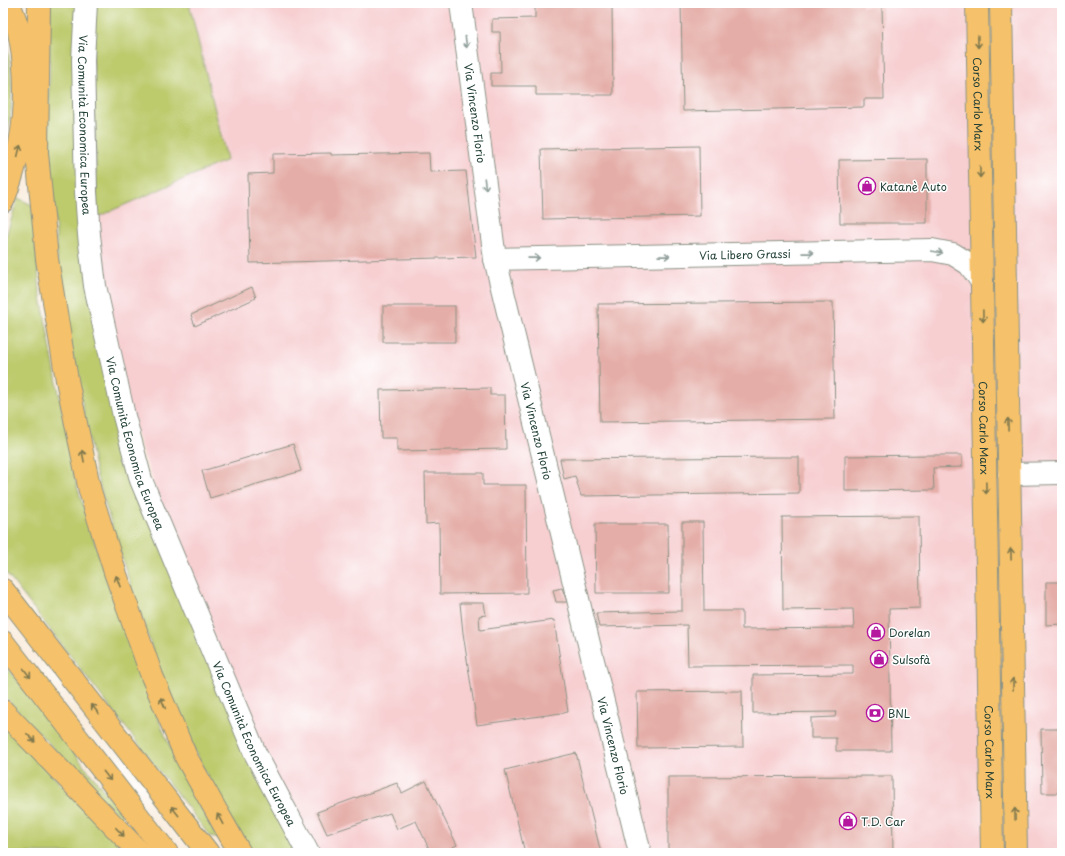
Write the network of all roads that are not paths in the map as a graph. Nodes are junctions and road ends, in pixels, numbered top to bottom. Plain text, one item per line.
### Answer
1 (9, 3) edge
2 (39, 3) edge
3 (86, 3) edge
4 (461, 3) edge
5 (977, 3) edge
6 (1001, 3) edge
7 (24, 65) junction
8 (26, 102) junction
9 (38, 153) junction
10 (3, 201) edge
11 (495, 259) junction
12 (982, 282) junction
13 (1062, 473) edge
14 (1009, 474) junction
15 (3, 590) edge
16 (3, 642) edge
17 (3, 711) edge
18 (140, 853) edge
19 (167, 853) edge
20 (208, 853) edge
21 (240, 853) edge
22 (308, 853) edge
23 (640, 853) edge
24 (992, 853) edge
25 (1016, 853) edge

1 - 7 main road
2 - 7 main road
2 - 9 main road
3 - 22 street, Via Comunità Economica Europea
4 -> 11 street, Via Vincenzo Florio
5 -> 12 main road, Corso Carlo Marx
14 -> 6 main road
7 - 8 main road
8 - 9 main road
10 -> 8 main road
21 -> 9 main road
11 -> 12 street, Via Libero Grassi
11 - 23 street, Via Vincenzo Florio
12 -> 24 main road, Corso Carlo Marx
13 - 14 street
25 -> 14 main road
20 -> 15 main road
16 -> 19 main road
17 -> 18 main road

